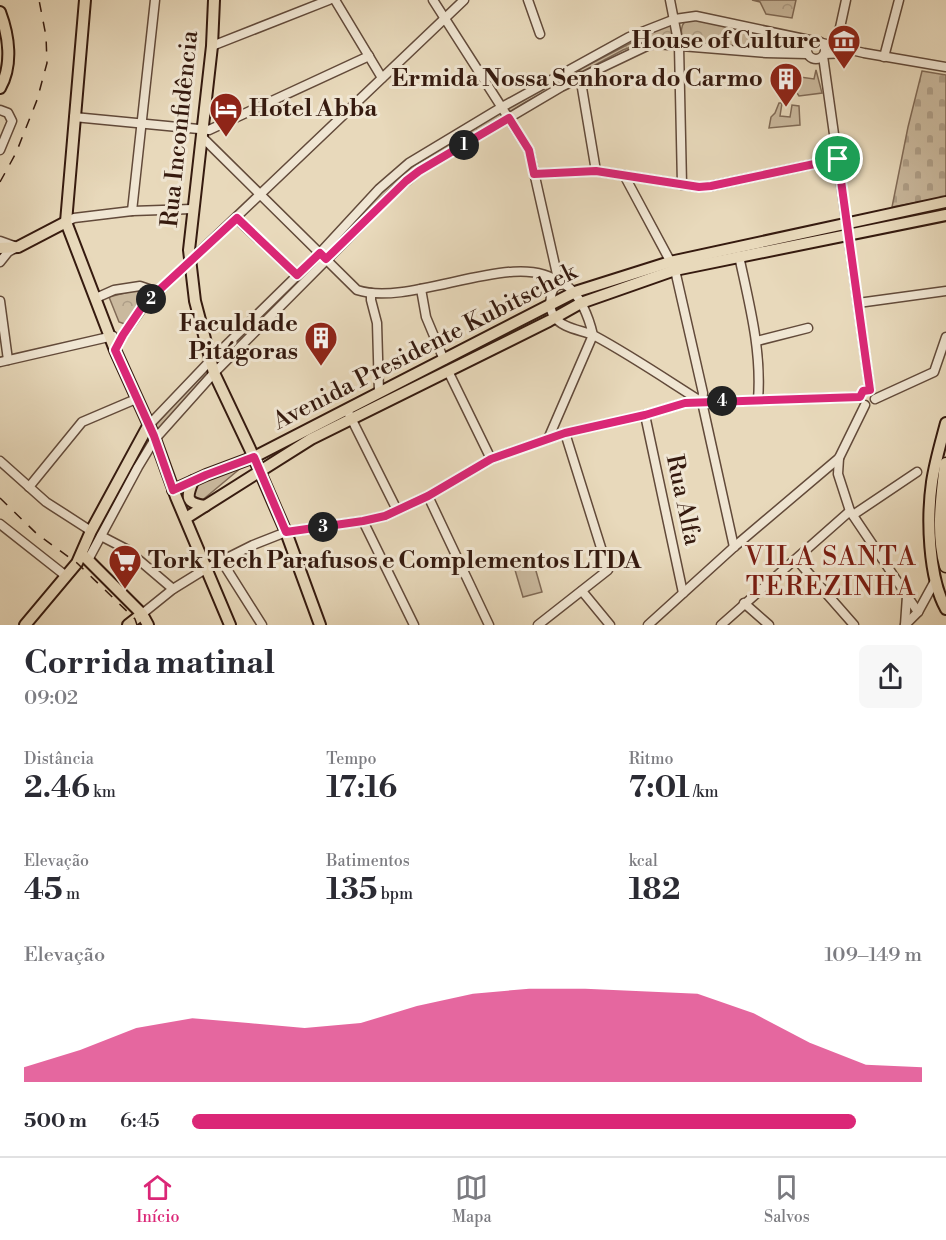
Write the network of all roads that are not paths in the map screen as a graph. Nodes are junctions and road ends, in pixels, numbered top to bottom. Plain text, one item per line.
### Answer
1 (85, 0) edge
2 (155, 0) edge
3 (214, 0) edge
4 (328, 0) edge
5 (335, 0) edge
6 (433, 0) edge
7 (464, 0) edge
8 (528, 0) edge
9 (670, 0) edge
10 (846, 0) edge
11 (899, 0) edge
12 (0, 12) edge
13 (445, 18) junction
14 (685, 18) junction
15 (675, 19) junction
16 (540, 34) dead end
17 (818, 42) junction
18 (212, 46) junction
19 (682, 46) junction
20 (836, 46) junction
21 (864, 53) junction
22 (824, 55) junction
23 (369, 56) junction
24 (810, 57) junction
25 (884, 57) junction
26 (946, 67) edge
27 (580, 76) junction
28 (382, 78) junction
29 (0, 88) edge
30 (828, 89) junction
31 (502, 107) junction
32 (0, 111) edge
33 (74, 117) junction
34 (509, 118) junction
35 (141, 125) junction
36 (202, 133) junction
37 (0, 150) edge
38 (838, 159) junction
39 (596, 171) junction
40 (534, 174) junction
41 (624, 175) junction
42 (682, 185) junction
43 (260, 194) junction
44 (946, 202) edge
45 (192, 209) junction
46 (132, 211) junction
47 (946, 215) edge
48 (237, 218) junction
49 (66, 222) junction
50 (848, 228) junction
51 (0, 241) edge
52 (18, 247) junction
53 (0, 248) edge
54 (323, 256) junction
55 (739, 256) junction
56 (0, 262) edge
57 (189, 263) junction
58 (673, 266) junction
59 (297, 275) junction
60 (560, 283) junction
61 (421, 289) junction
62 (946, 291) edge
63 (158, 292) junction
64 (575, 292) junction
65 (371, 293) junction
66 (96, 298) junction
67 (0, 301) edge
68 (581, 303) junction
69 (858, 303) junction
70 (550, 306) junction
71 (554, 318) junction
72 (808, 328) dead end
73 (123, 335) junction
74 (593, 335) junction
75 (110, 336) junction
76 (946, 337) edge
77 (757, 341) junction
78 (115, 350) junction
79 (444, 360) junction
80 (4, 361) edge
81 (210, 361) junction
82 (448, 371) junction
83 (214, 373) junction
84 (870, 390) junction
85 (379, 392) junction
86 (136, 399) junction
87 (875, 399) junction
88 (758, 400) junction
89 (863, 401) junction
90 (702, 402) junction
91 (348, 414) junction
92 (645, 415) junction
93 (946, 423) edge
94 (148, 426) junction
95 (565, 433) junction
96 (155, 439) junction
97 (548, 439) junction
98 (254, 457) junction
99 (839, 458) junction
100 (491, 459) junction
101 (0, 461) edge
102 (946, 464) edge
103 (260, 472) junction
104 (917, 472) dead end
105 (193, 481) junction
106 (29, 487) junction
107 (173, 490) junction
108 (428, 496) junction
109 (205, 506) junction
110 (397, 510) junction
111 (851, 513) junction
112 (186, 518) junction
113 (363, 521) junction
114 (0, 524) edge
115 (286, 532) junction
116 (96, 533) junction
117 (734, 547) junction
118 (85, 557) junction
119 (221, 560) junction
120 (797, 560) junction
121 (946, 567) edge
122 (207, 568) junction
123 (66, 576) junction
124 (935, 581) junction
125 (173, 589) junction
126 (582, 591) junction
127 (683, 593) junction
128 (907, 596) junction
129 (744, 603) junction
130 (946, 609) edge
131 (918, 612) junction
132 (142, 614) junction
133 (27, 624) edge
134 (128, 625) edge
135 (148, 625) edge
136 (230, 625) edge
137 (262, 625) edge
138 (321, 625) edge
139 (414, 625) edge
140 (489, 625) edge
141 (538, 625) edge
142 (610, 625) edge
143 (648, 625) edge
144 (721, 625) edge
145 (769, 625) edge
146 (854, 625) edge
147 (905, 625) edge
148 (916, 625) edge

1 - 33 main road
2 - 35 street
3 - 18 main road, Rua Inconfidência
4 - 18 street
5 - 23 street
6 - 13 street
7 - 13 street
8 - 16 street
9 - 15 street
10 - 20 street
11 - 25 street
12 - 29 main road
13 - 28 street
13 - 31 street
14 - 15 street
14 - 17 street
14 - 19 street
15 - 19 street
15 - 31 street
17 - 20 street
17 - 22 street
17 - 24 street
18 - 36 main road, Rua Inconfidência
19 - 24 street
19 - 27 street
19 - 42 street
20 - 21 street
21 - 22 street
21 - 25 street
22 - 24 street
22 - 30 street
23 - 28 street
23 - 36 street
24 - 30 street
25 - 26 street
27 - 34 street
27 - 39 street
28 - 43 street
30 - 38 street
31 - 34 street
31 - 54 street
32 - 37 street
33 - 35 street
33 - 49 main road
34 - 40 street
34 - 54 street
35 - 36 street
35 - 46 street
36 - 43 street
36 - 45 main road, Rua Inconfidência
38 - 42 street
38 - 50 street
39 - 40 street
39 - 41 street
40 - 60 street
41 - 42 street
41 - 58 street
43 - 48 street
43 - 54 street
44 - 50 main road, Avenida Presidente Kubitschek
45 - 46 street
45 - 57 main road, Rua Inconfidência
46 - 49 street
47 - 50 main road, Avenida Presidente Kubitschek
48 - 57 street
48 - 59 street
49 - 52 main road
49 - 66 main road
50 - 55 main road, Avenida Presidente Kubitschek
50 - 58 main road, Avenida Presidente Kubitschek
50 - 69 street
51 - 52 street
52 - 53 main road
52 - 56 street
54 - 59 street
54 - 65 street
54 - 83 street
55 - 58 main road, Avenida Presidente Kubitschek
55 - 77 street
57 - 63 street
57 - 81 main road, Rua Inconfidência
58 - 64 main road, Avenida Presidente Kubitschek
58 - 68 main road, Avenida Presidente Kubitschek
58 - 90 street
59 - 81 street
60 - 61 street
60 - 64 street
60 - 70 street
61 - 65 street
61 - 79 street
62 - 69 street
63 - 66 street
63 - 73 street
64 - 68 street
64 - 70 main road, Avenida Presidente Kubitschek
65 - 85 street
66 - 75 main road
67 - 80 street
68 - 71 main road, Avenida Presidente Kubitschek
68 - 74 street
69 - 84 street
70 - 71 street
70 - 79 main road, Avenida Presidente Kubitschek
71 - 74 street
71 - 82 main road, Avenida Presidente Kubitschek
72 - 77 street
73 - 75 street
73 - 78 street
74 - 90 street
74 - 97 street
75 - 78 main road
75 - 80 street
76 - 87 street
77 - 88 street
78 - 86 main road
79 - 85 main road, Avenida Presidente Kubitschek
81 - 83 main road, Rua Inconfidência
81 - 94 street
82 - 91 main road, Avenida Presidente Kubitschek
82 - 100 street
83 - 96 street
83 - 98 main road, Rua Inconfidência
84 - 87 street
84 - 89 street
85 - 91 main road, Avenida Presidente Kubitschek
86 - 94 main road
86 - 106 street
87 - 89 street
88 - 89 street
88 - 90 street
89 - 99 street
90 - 92 street
90 - 117 street
91 - 98 main road, Avenida Presidente Kubitschek
91 - 103 main road, Avenida Presidente Kubitschek
91 - 110 street
92 - 95 street
92 - 127 street, Rua Alfa
93 - 124 main road
94 - 96 main road
94 - 116 main road
95 - 97 street
95 - 126 street
96 - 107 main road
96 - 116 street
97 - 100 street
98 - 103 main road, Rua Inconfidência
98 - 105 main road, Avenida Presidente Kubitschek
99 - 111 street
99 - 117 street
100 - 108 street
101 - 106 street
102 - 121 highway
103 - 109 main road, Avenida Presidente Kubitschek
103 - 115 main road, Rua Inconfidência
104 - 111 street
105 - 107 main road, Avenida Presidente Kubitschek
105 - 109 main road
106 - 116 street
107 - 112 main road
108 - 110 street
108 - 140 street
109 - 112 main road, Avenida Presidente Kubitschek
110 - 113 street
111 - 120 street
111 - 128 street
112 - 122 main road
113 - 115 street
113 - 139 street
114 - 123 street
115 - 119 street
115 - 138 main road, Rua Inconfidência
116 - 118 main road
116 - 125 street
117 - 127 street
118 - 123 main road
118 - 132 main road
119 - 122 street
119 - 137 street
120 - 129 street
120 - 146 street
122 - 125 street
122 - 136 main road
123 - 133 main road
124 - 130 main road
124 - 131 street
125 - 132 street
126 - 141 street
126 - 142 street
127 - 143 street
128 - 131 street
128 - 147 street
129 - 144 street
129 - 145 street
131 - 147 street
131 - 148 street
132 - 134 main road
132 - 135 main road

